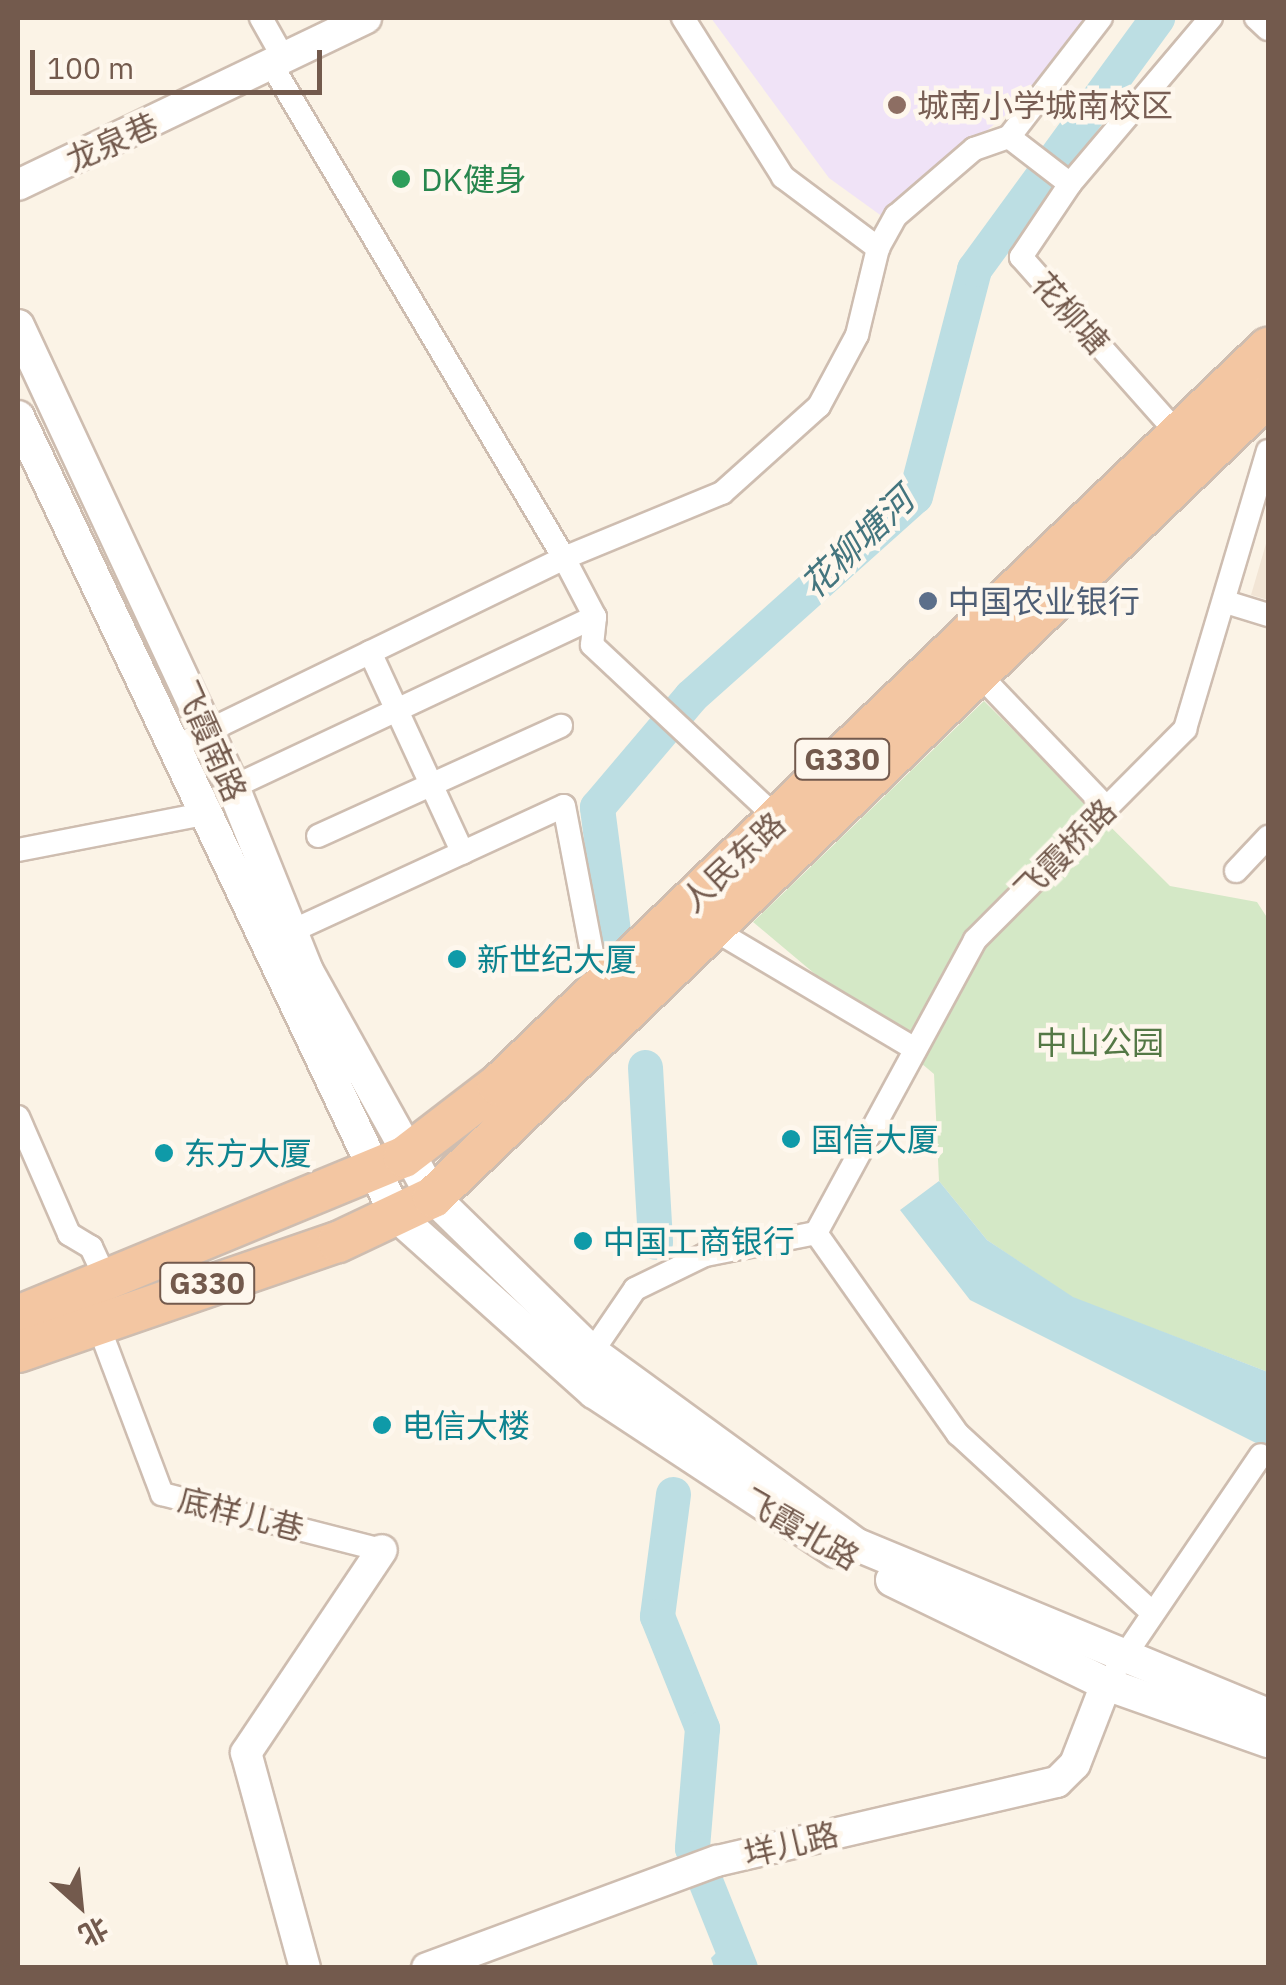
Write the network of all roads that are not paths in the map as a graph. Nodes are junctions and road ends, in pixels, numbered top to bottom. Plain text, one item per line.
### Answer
1 (261, 18) edge
2 (366, 18) edge
3 (683, 18) edge
4 (1101, 18) edge
5 (1212, 18) edge
6 (1256, 18) edge
7 (1268, 29) edge
8 (279, 63) junction
9 (1009, 136) junction
10 (1066, 182) junction
11 (18, 185) edge
12 (878, 248) junction
13 (18, 326) edge
14 (1268, 348) edge
15 (1268, 396) edge
16 (18, 417) edge
17 (1179, 435) junction
18 (1268, 451) edge
19 (564, 558) junction
20 (1229, 603) junction
21 (1268, 615) edge
22 (594, 617) junction
23 (370, 652) junction
24 (976, 671) junction
25 (397, 710) junction
26 (562, 726) dead end
27 (208, 731) junction
28 (173, 748) junction
29 (432, 785) junction
30 (233, 787) junction
31 (1107, 808) junction
32 (203, 814) junction
33 (778, 820) junction
34 (318, 836) dead end
35 (1268, 837) edge
36 (18, 850) edge
37 (463, 853) junction
38 (1236, 871) dead end
39 (713, 929) junction
40 (292, 931) junction
41 (594, 963) dead end
42 (915, 1049) junction
43 (18, 1117) edge
44 (386, 1164) junction
45 (434, 1197) junction
46 (396, 1215) junction
47 (816, 1232) junction
48 (106, 1282) junction
49 (18, 1316) edge
50 (97, 1322) junction
51 (18, 1352) edge
52 (592, 1352) junction
53 (1260, 1455) dead end
54 (382, 1550) joint
55 (1148, 1610) junction
56 (1126, 1651) junction
57 (1106, 1684) junction
58 (1268, 1715) edge
59 (1268, 1741) edge
60 (306, 1968) edge
61 (427, 1968) edge

1 - 8 street
2 - 8 street, 龙泉巷
3 - 12 street
4 - 9 street
5 - 10 street, 花柳塘
6 - 7 street
8 - 11 street, 龙泉巷
8 - 19 street
9 - 10 street
9 - 12 street
10 - 17 street, 花柳塘
12 - 19 street
13 - 27 main road, 飞霞南路
14 - 17 highway, 人民东路 / G330
15 - 24 highway, 人民东路 / G330
16 - 28 main road, 飞霞南路
17 - 33 highway, 人民东路 / G330
18 - 20 street, 飞霞桥路
19 - 22 street
19 - 23 street
20 - 21 street
20 - 31 street, 飞霞桥路
22 - 25 street
22 - 33 street
23 - 25 street
23 - 27 street
24 - 31 street
24 - 39 highway, 人民东路 / G330
25 - 29 street
25 - 30 street
26 - 29 street
27 - 28 street
27 - 30 main road, 飞霞南路
28 - 32 main road, 飞霞南路
29 - 34 street
29 - 37 street
30 - 40 main road, 飞霞南路
31 - 42 street, 飞霞桥路
32 - 36 street
32 - 44 main road, 飞霞南路
33 - 44 highway, 人民东路 / G330
35 - 38 street
37 - 40 street
37 - 41 street
39 - 42 street
39 - 45 highway, 人民东路 / G330
40 - 44 main road, 飞霞南路
42 - 47 street, 飞霞桥路
43 - 48 street
44 - 45 main road, 飞霞北路
44 - 46 main road, 飞霞北路
44 - 48 highway, G330
45 - 46 highway, G330
45 - 52 main road, 飞霞北路
46 - 50 highway, G330
46 - 57 main road, 飞霞北路
47 - 52 street
47 - 55 street
48 - 49 highway, G330
50 - 51 highway, G330
50 - 54 street, 底样儿巷
52 - 56 main road, 飞霞北路
53 - 55 street
54 - 60 street
55 - 56 street
56 - 57 street
56 - 58 main road, 飞霞北路
57 - 59 main road, 飞霞北路
57 - 61 street, 垟儿路

